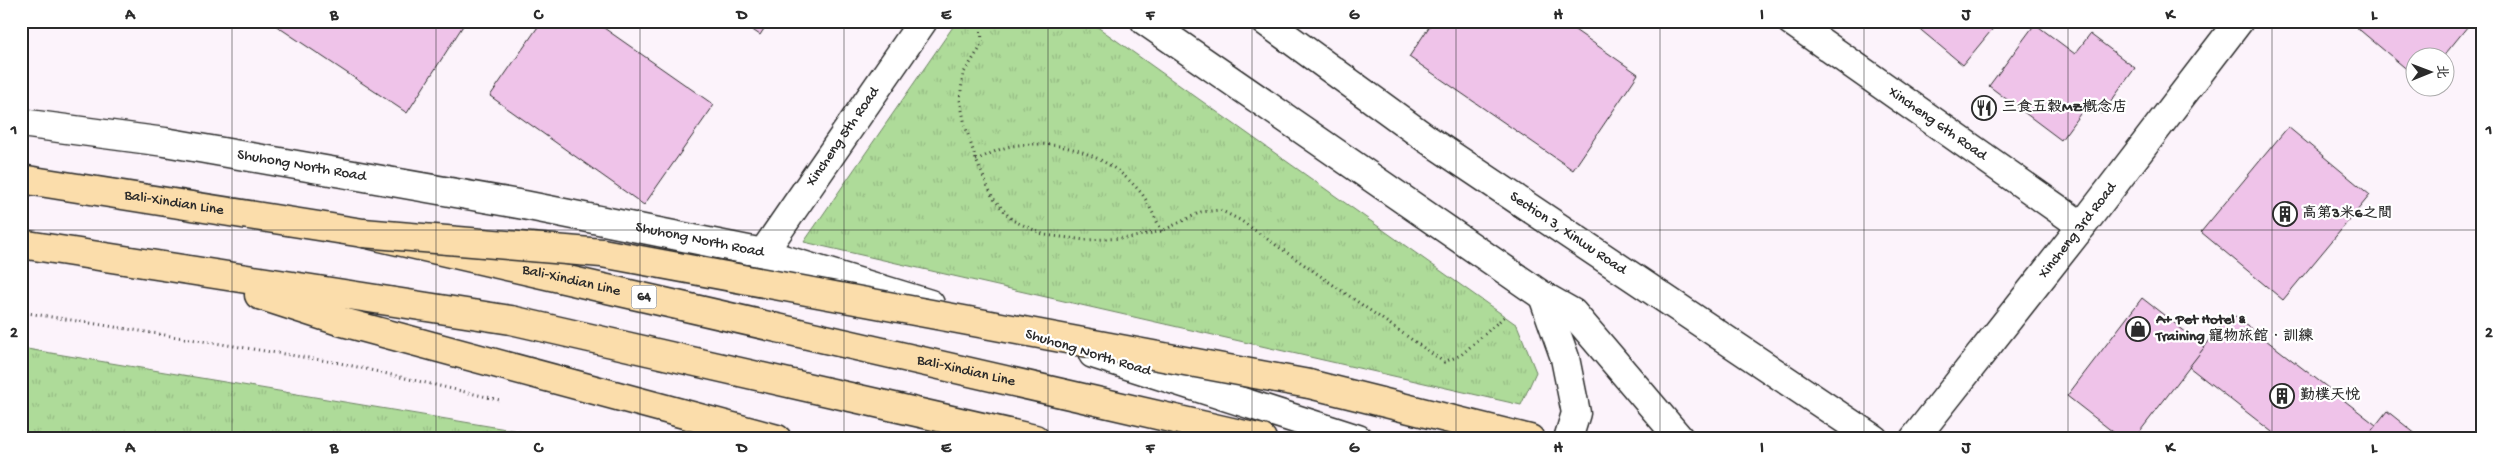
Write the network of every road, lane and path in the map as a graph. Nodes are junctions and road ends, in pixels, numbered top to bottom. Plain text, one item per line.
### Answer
1 (923, 21) edge
2 (981, 21) edge
3 (1145, 21) edge
4 (1265, 21) edge
5 (1791, 21) edge
6 (2239, 21) edge
7 (21, 123) edge
8 (976, 160) junction
9 (21, 179) edge
10 (2082, 226) junction
11 (1162, 231) junction
12 (363, 233) junction
13 (21, 244) edge
14 (763, 253) junction
15 (186, 271) junction
16 (1543, 296) junction
17 (21, 312) edge
18 (1504, 316) dead end
19 (505, 401) dead end
20 (1802, 434) dead end
21 (777, 439) edge
22 (1035, 439) edge
23 (1262, 439) edge
24 (1358, 439) edge
25 (1530, 439) edge
26 (1568, 439) edge
27 (1680, 439) edge
28 (1798, 439) edge
29 (1874, 439) edge
30 (1914, 439) edge

1 - 14 street, Xincheng 5th Road
2 - 8 path
3 - 16 street
4 - 29 street, Section 3, Xinwu Road
5 - 10 street, Xincheng 6th Road
6 - 10 street, Xincheng 3rd Road
7 - 14 street, Shuhong North Road
8 - 11 path
8 - 11 path
9 - 12 highway, Bali-Xindian Line / 64
10 - 30 street, Xincheng 3rd Road
11 - 18 path
12 - 23 highway, Bali-Xindian Line / 64, bridge
12 - 25 highway, bridge
13 - 15 highway
14 - 24 street, Shuhong North Road
15 - 21 highway
15 - 22 highway
16 - 26 street
16 - 27 street
17 - 19 path
20 - 28 path

